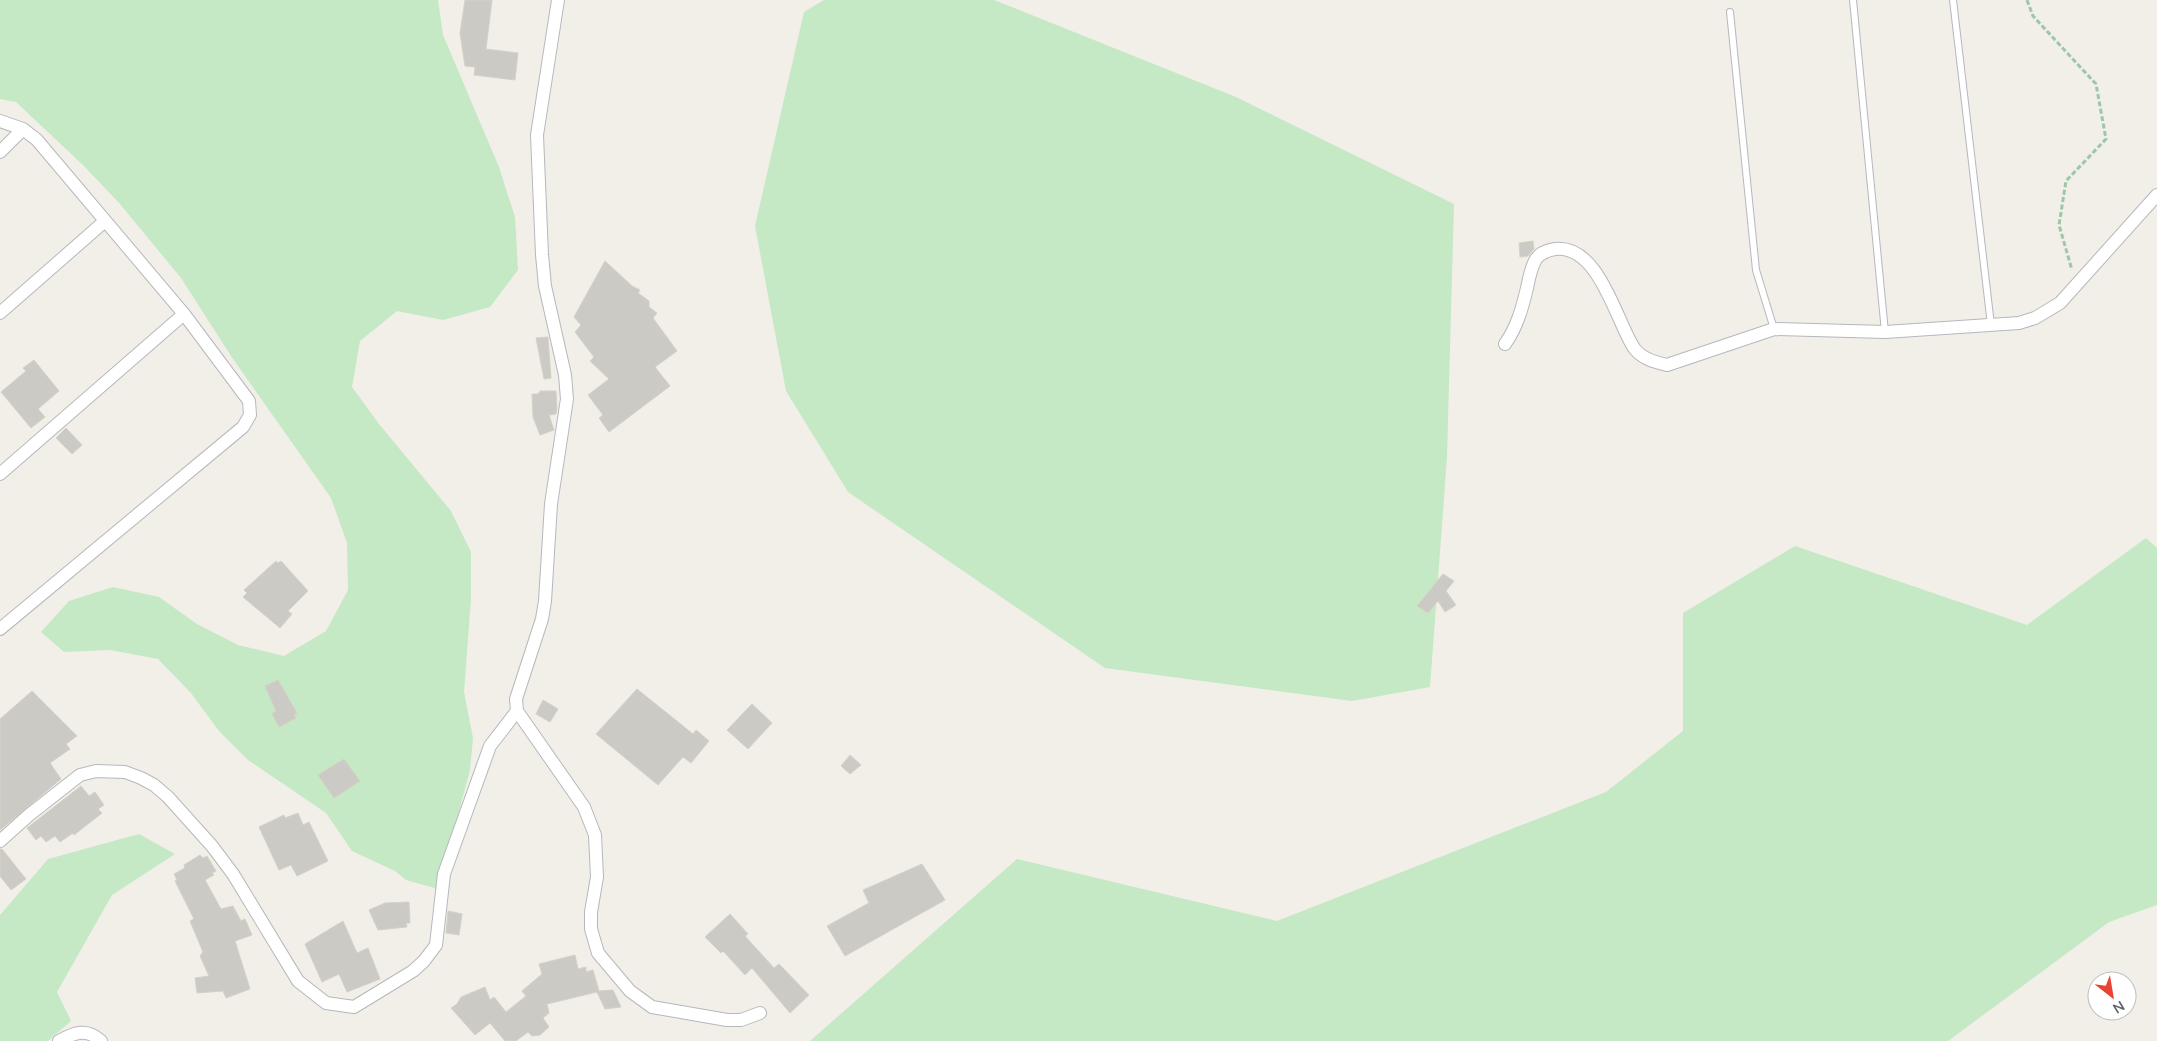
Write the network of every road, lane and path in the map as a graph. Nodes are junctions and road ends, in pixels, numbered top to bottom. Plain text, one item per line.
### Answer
1 (558, 0) edge
2 (1853, 0) edge
3 (1953, 0) edge
4 (2028, 0) edge
5 (1730, 12) dead end
6 (0, 121) edge
7 (23, 130) junction
8 (0, 152) edge
9 (2157, 195) edge
10 (105, 221) junction
11 (2076, 285) junction
12 (0, 313) edge
13 (184, 314) junction
14 (1991, 325) junction
15 (1774, 329) junction
16 (1885, 332) junction
17 (1505, 344) dead end
18 (0, 474) edge
19 (0, 629) edge
20 (517, 710) junction
21 (0, 841) edge
22 (760, 1013) dead end
23 (60, 1041) edge
24 (101, 1041) edge

1 - 20 street
2 - 16 lane
3 - 14 lane
4 - 11 path
5 - 15 lane
6 - 7 street
7 - 8 street
7 - 10 street
9 - 11 street
10 - 12 street
10 - 13 street
11 - 14 street
13 - 18 street
13 - 19 street
14 - 16 street
15 - 16 street
15 - 17 street
20 - 21 street
20 - 22 street
23 - 24 street

